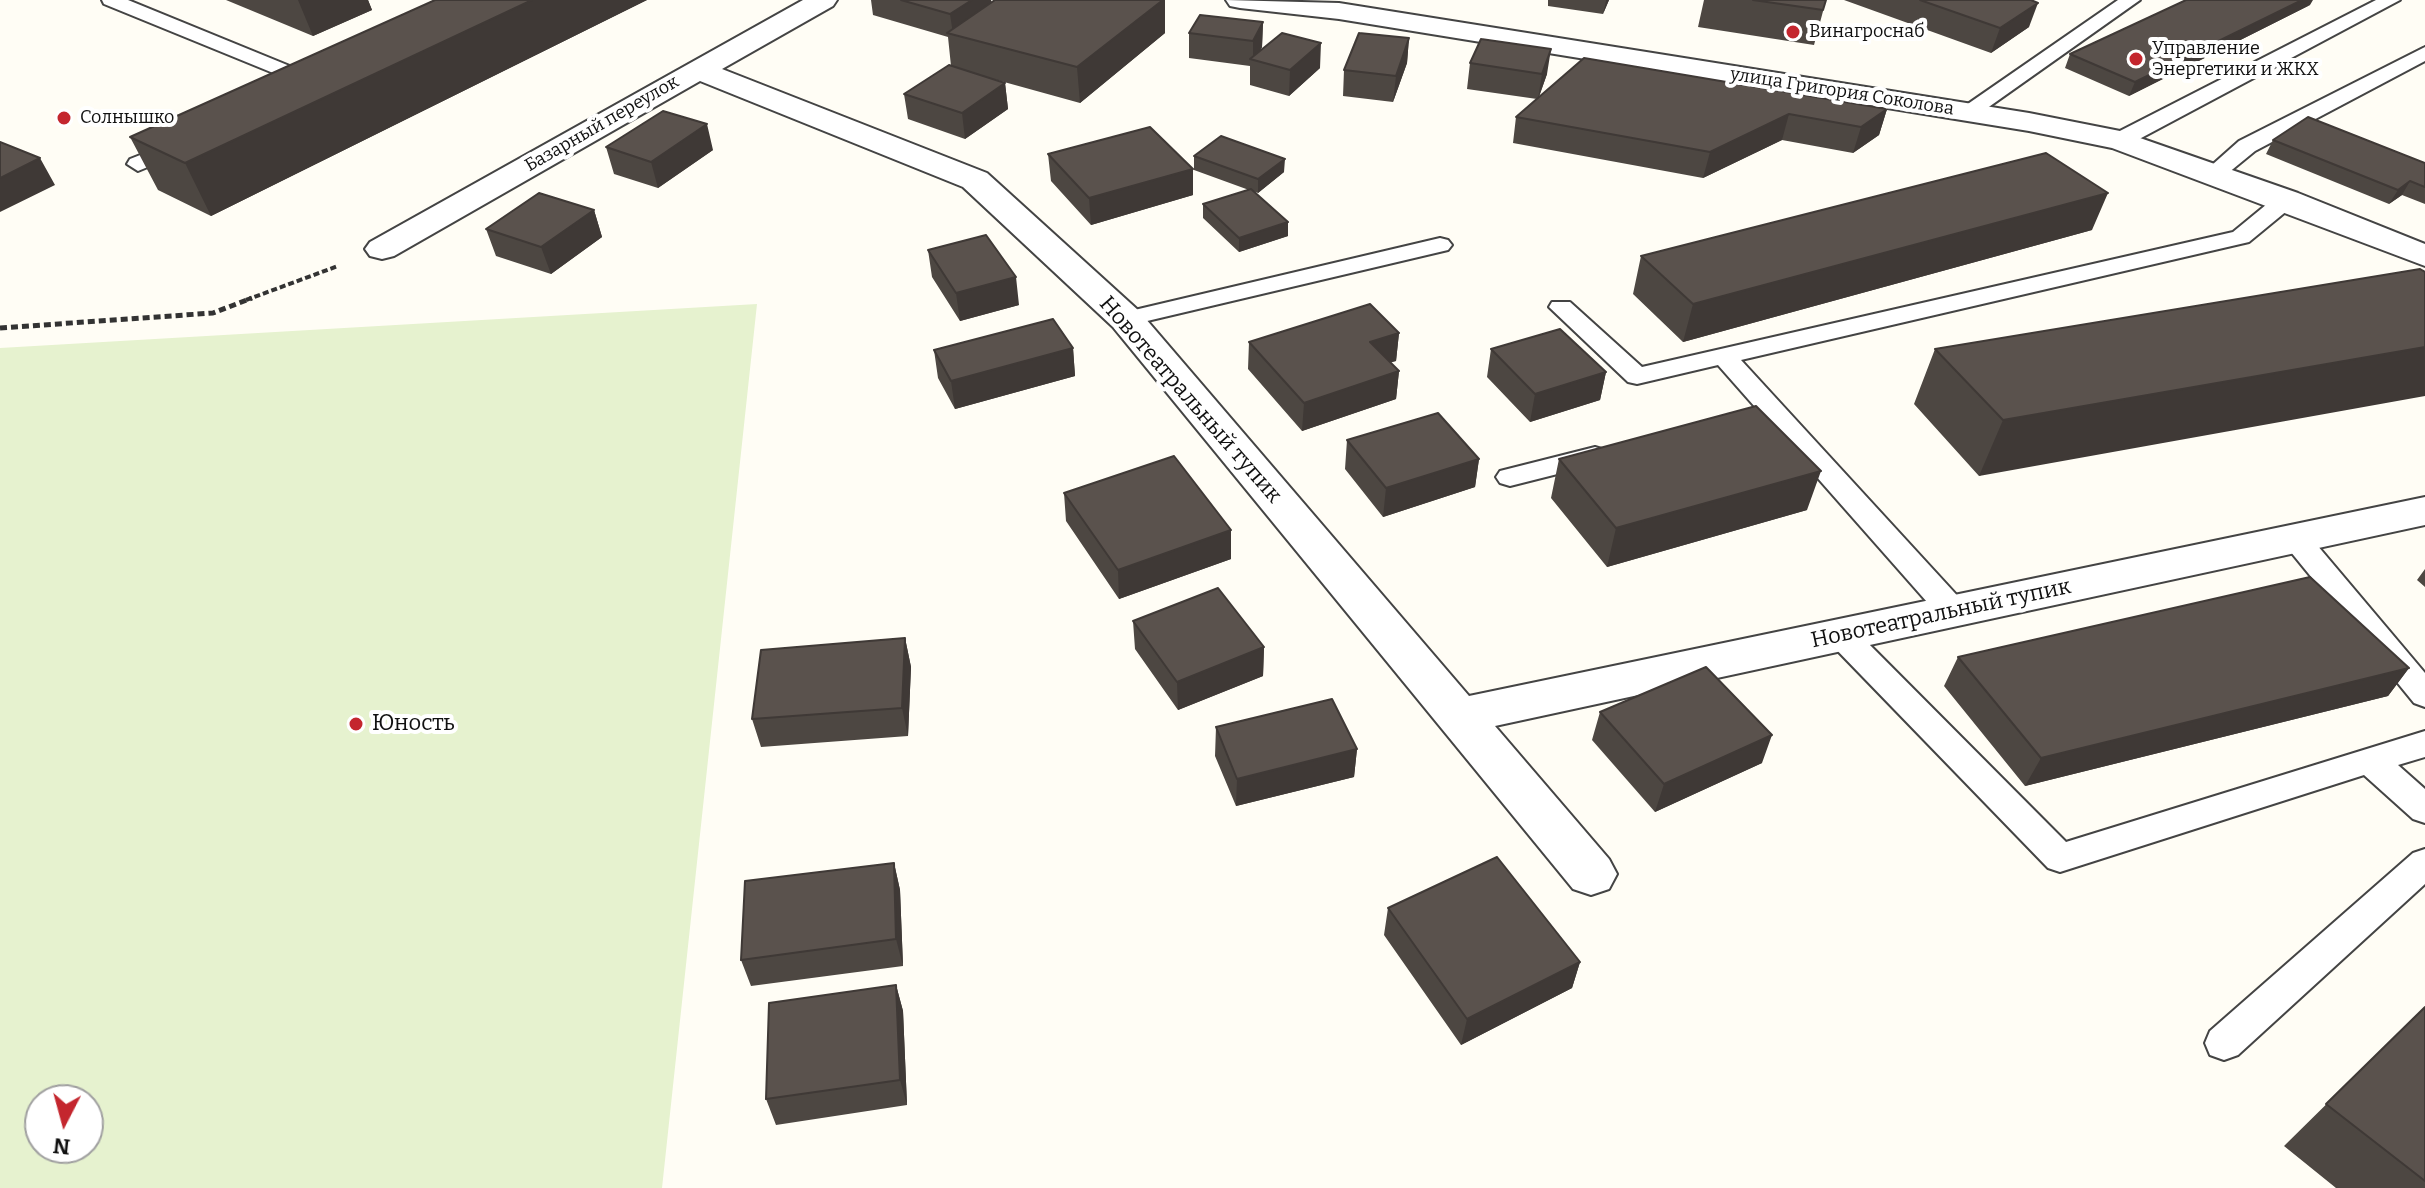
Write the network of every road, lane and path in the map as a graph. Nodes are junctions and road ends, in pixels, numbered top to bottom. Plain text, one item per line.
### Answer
1 (111, 0) edge
2 (823, 0) edge
3 (1240, 0) edge
4 (2131, 0) edge
5 (2391, 0) edge
6 (1340, 6) edge
7 (2425, 53) edge
8 (698, 70) junction
9 (290, 96) edge
10 (1969, 112) junction
11 (207, 133) edge
12 (2120, 140) junction
13 (138, 164) edge
14 (2214, 173) junction
15 (2286, 200) junction
16 (1440, 245) dead end
17 (382, 249) joint
18 (2425, 256) edge
19 (1561, 307) dead end
20 (1126, 319) junction
21 (0, 328) edge
22 (1724, 356) junction
23 (1776, 414) junction
24 (1747, 421) edge
25 (1628, 449) edge
26 (1510, 477) dead end
27 (2425, 511) edge
28 (2296, 539) junction
29 (1953, 611) junction
30 (1841, 635) junction
31 (2425, 695) edge
32 (1457, 716) junction
33 (2425, 744) edge
34 (2370, 760) junction
35 (2425, 809) edge
36 (2425, 863) edge
37 (1591, 874) dead end
38 (2224, 1043) dead end

1 - 9 lane
2 - 8 street, Базарный переулок
3 - 6 street, улица Григория Соколова
4 - 10 lane
5 - 12 lane
6 - 10 street, улица Григория Соколова
7 - 14 lane
8 - 17 street, Базарный переулок
8 - 20 street, Новотеатральный тупик
10 - 12 street, улица Григория Соколова
11 - 13 lane
12 - 14 street, улица Григория Соколова
14 - 15 street, улица Григория Соколова
15 - 18 street, улица Григория Соколова
15 - 22 lane
16 - 20 lane
17 - 21 path
19 - 22 lane
20 - 32 street, Новотеатральный тупик
22 - 23 lane
23 - 24 lane
23 - 29 lane
25 - 26 lane
27 - 28 street, Новотеатральный тупик
28 - 29 street, Новотеатральный тупик
28 - 31 lane
29 - 30 street, Новотеатральный тупик
30 - 32 street, Новотеатральный тупик
30 - 34 lane
32 - 37 street, Новотеатральный тупик
33 - 34 lane
34 - 35 lane
36 - 38 lane

